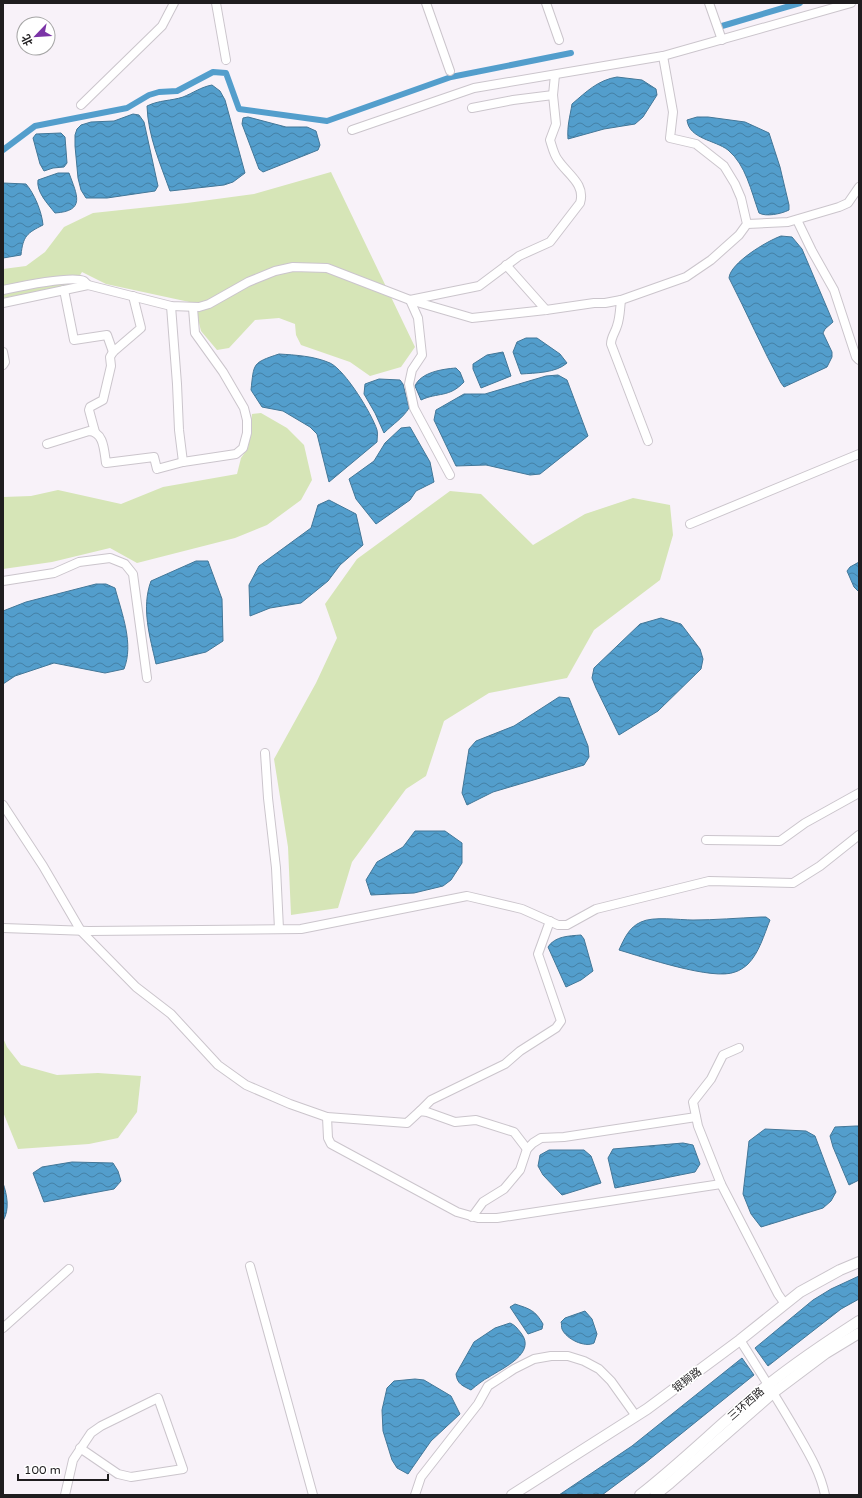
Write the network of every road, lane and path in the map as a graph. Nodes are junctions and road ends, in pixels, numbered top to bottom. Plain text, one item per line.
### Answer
1 (174, 3) edge
2 (216, 3) edge
3 (426, 3) edge
4 (546, 3) edge
5 (709, 3) edge
6 (851, 3) edge
7 (558, 40) dead end
8 (722, 40) junction
9 (662, 56) junction
10 (226, 60) dead end
11 (450, 71) dead end
12 (555, 75) junction
13 (553, 95) junction
14 (81, 105) dead end
15 (472, 108) dead end
16 (352, 130) dead end
17 (859, 187) edge
18 (797, 220) junction
19 (747, 224) junction
20 (506, 265) junction
21 (88, 285) junction
22 (3, 290) edge
23 (64, 290) junction
24 (134, 296) junction
25 (410, 300) junction
26 (621, 300) junction
27 (3, 303) edge
28 (171, 306) junction
29 (193, 308) junction
30 (546, 310) junction
31 (3, 352) edge
32 (114, 352) junction
33 (859, 360) edge
34 (3, 365) edge
35 (95, 432) junction
36 (648, 441) dead end
37 (47, 444) dead end
38 (859, 454) edge
39 (183, 462) junction
40 (450, 475) dead end
41 (690, 524) dead end
42 (3, 581) edge
43 (147, 678) dead end
44 (265, 753) dead end
45 (859, 793) edge
46 (3, 805) edge
47 (859, 835) edge
48 (706, 840) dead end
49 (550, 921) junction
50 (3, 928) edge
51 (279, 929) junction
52 (81, 931) junction
53 (739, 1048) dead end
54 (420, 1111) junction
55 (327, 1117) junction
56 (696, 1117) junction
57 (527, 1149) junction
58 (721, 1184) junction
59 (472, 1217) junction
60 (859, 1262) edge
61 (250, 1266) dead end
62 (69, 1269) dead end
63 (785, 1304) junction
64 (859, 1321) edge
65 (3, 1328) edge
66 (859, 1333) edge
67 (740, 1340) junction
68 (771, 1388) junction
69 (636, 1416) junction
70 (80, 1448) junction
71 (65, 1495) edge
72 (313, 1495) edge
73 (415, 1495) edge
74 (512, 1495) edge
75 (640, 1495) edge
76 (655, 1495) edge
77 (825, 1495) edge

1 - 14 street
2 - 10 street
3 - 11 street
4 - 7 street
5 - 8 street
6 - 8 street
8 - 9 street
9 - 12 street
9 - 19 street
12 - 13 street
12 - 16 street
13 - 15 street
13 - 20 street
17 - 18 street
18 - 19 street
18 - 33 street
19 - 26 street
20 - 25 street
20 - 30 street
21 - 22 street
21 - 23 street
21 - 24 street
23 - 27 street
23 - 32 street
24 - 28 street
24 - 32 street
25 - 29 street
25 - 30 street
25 - 40 street
26 - 30 street
26 - 36 street
28 - 29 street
28 - 39 street
29 - 39 street
31 - 34 street
32 - 35 street
35 - 37 street
35 - 39 street
38 - 41 street
42 - 43 street
44 - 51 street
45 - 48 street
46 - 52 street
47 - 49 street
49 - 51 street
49 - 54 street
50 - 52 street
51 - 52 street
52 - 55 street
53 - 56 street
54 - 55 street
54 - 57 street
55 - 59 street
56 - 57 street
56 - 58 street
57 - 59 street
58 - 59 street
58 - 63 street
60 - 63 main road, 银狮路
61 - 72 street
62 - 65 street
63 - 67 main road, 银狮路
64 - 68 main road, 三环西路
66 - 68 main road, 三环西路
67 - 68 street
67 - 69 main road, 银狮路
68 - 75 main road, 三环西路
68 - 76 main road, 三环西路
68 - 77 street
69 - 73 street
69 - 74 main road, 银狮路
70 - 70 street
70 - 71 street

